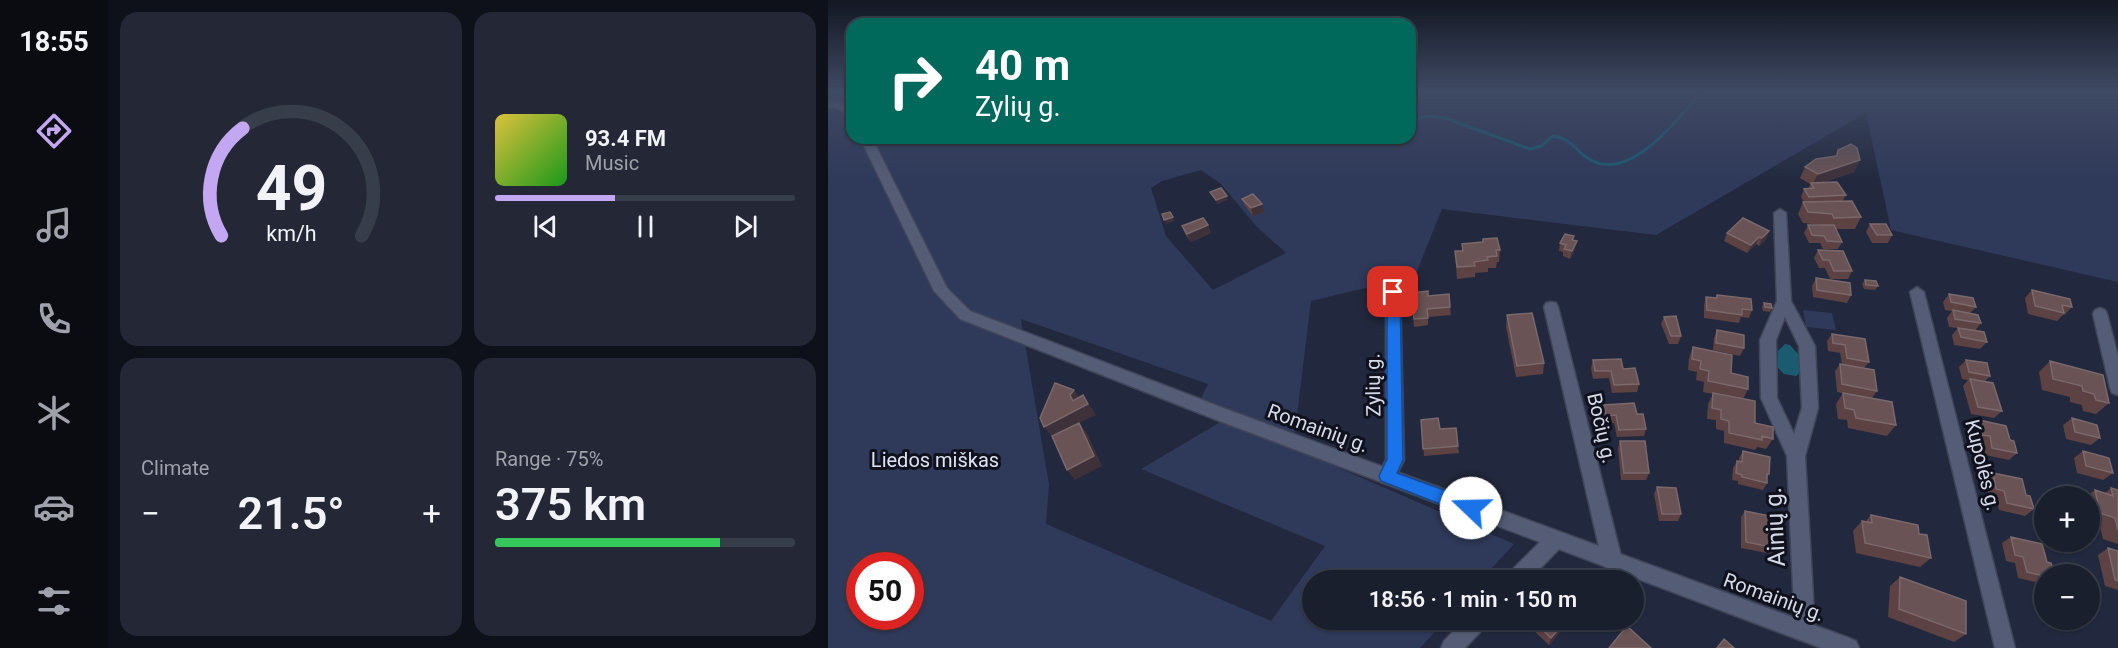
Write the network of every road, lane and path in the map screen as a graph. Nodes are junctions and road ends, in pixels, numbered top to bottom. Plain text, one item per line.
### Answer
1 (869, 144) edge
2 (1780, 213) dead end
3 (1393, 292) dead end
4 (1917, 292) dead end
5 (1784, 301) junction
6 (1551, 307) dead end
7 (2100, 314) dead end
8 (2118, 388) edge
9 (1796, 456) junction
10 (1387, 476) junction
11 (1555, 540) junction
12 (1612, 560) junction
13 (1526, 570) edge
14 (1468, 630) edge
15 (1805, 631) junction
16 (1451, 648) edge
17 (1849, 648) edge
18 (2005, 648) edge

1 - 10 street, Romainių g.
2 - 5 street, Ainių g.
3 - 10 street, Zylių g.
4 - 18 street, Kupolės g.
5 - 9 street, Ainių g.
5 - 9 street, Ainių g.
6 - 12 street, Bočių g.
7 - 8 street
9 - 15 street, Ainių g.
10 - 11 street, Romainių g.
11 - 12 street, Romainių g.
11 - 13 street
12 - 15 street, Romainių g.
14 - 16 street
15 - 17 street, Romainių g.

